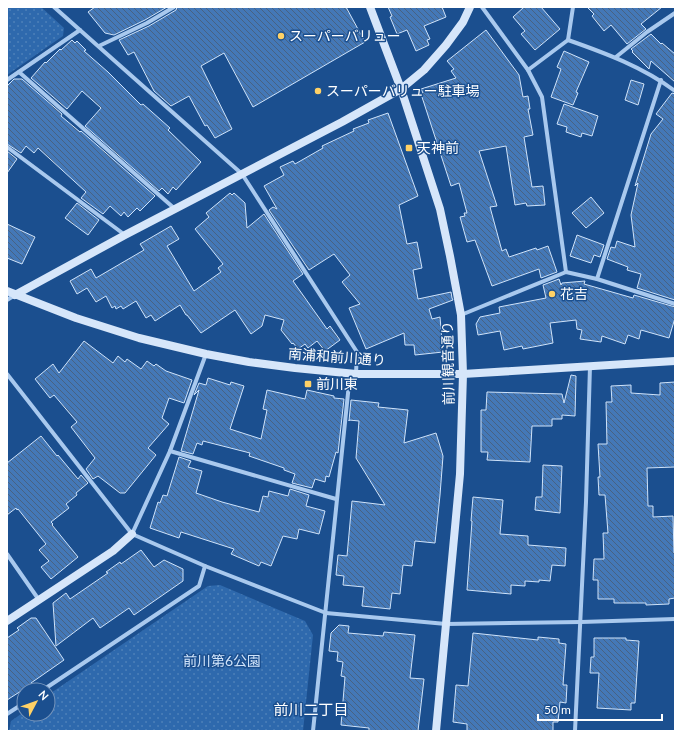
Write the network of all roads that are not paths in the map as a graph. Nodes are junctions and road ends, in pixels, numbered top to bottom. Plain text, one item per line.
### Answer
1 (54, 7) edge
2 (174, 7) edge
3 (370, 7) edge
4 (470, 7) edge
5 (482, 7) edge
6 (573, 7) edge
7 (675, 13) edge
8 (80, 30) junction
9 (568, 40) junction
10 (99, 46) junction
11 (616, 57) junction
12 (528, 70) junction
13 (19, 72) junction
14 (7, 80) edge
15 (661, 80) junction
16 (401, 89) junction
17 (675, 91) edge
18 (7, 147) edge
19 (242, 174) junction
20 (175, 209) junction
21 (125, 235) junction
22 (566, 272) junction
23 (597, 279) junction
24 (7, 291) edge
25 (15, 295) junction
26 (7, 300) edge
27 (675, 304) edge
28 (461, 315) junction
29 (206, 354) junction
30 (675, 362) edge
31 (590, 366) junction
32 (353, 373) junction
33 (7, 374) edge
34 (463, 374) junction
35 (170, 451) junction
36 (336, 499) junction
37 (132, 534) junction
38 (7, 554) edge
39 (205, 566) junction
40 (39, 600) junction
41 (326, 613) junction
42 (675, 619) edge
43 (7, 621) edge
44 (581, 622) junction
45 (446, 624) junction
46 (55, 682) edge
47 (16, 708) edge
48 (7, 714) edge
49 (313, 731) edge
50 (436, 731) edge
51 (575, 731) edge

1 - 8 street
2 - 10 street
3 - 16 street, 前川観音通り
4 - 16 street
5 - 12 street
6 - 9 street
7 - 11 street
8 - 10 street
8 - 13 street
9 - 11 street
9 - 12 street
10 - 19 street
11 - 15 street
12 - 22 street
13 - 14 street
13 - 20 street
15 - 17 street
15 - 23 street
16 - 19 street
16 - 28 street, 前川観音通り
18 - 21 street
19 - 20 street
19 - 32 street
20 - 21 street
21 - 25 street
22 - 23 street
22 - 28 street
23 - 27 street
24 - 25 street, 南浦和前川通り
25 - 26 street
25 - 29 street, 南浦和前川通り
28 - 34 street, 前川観音通り
29 - 32 street, 南浦和前川通り
29 - 35 street
30 - 31 street, 南浦和前川通り
31 - 34 street, 南浦和前川通り
31 - 44 street
32 - 34 street, 南浦和前川通り
32 - 36 street
33 - 37 street
34 - 45 street, 前川観音通り
35 - 36 street
35 - 37 street
36 - 41 street
37 - 39 street
37 - 40 street
38 - 40 street
39 - 41 street
39 - 46 street
40 - 43 street
41 - 45 street
41 - 49 street
42 - 44 street
44 - 45 street
44 - 51 street
45 - 50 street, 前川観音通り
47 - 48 street

